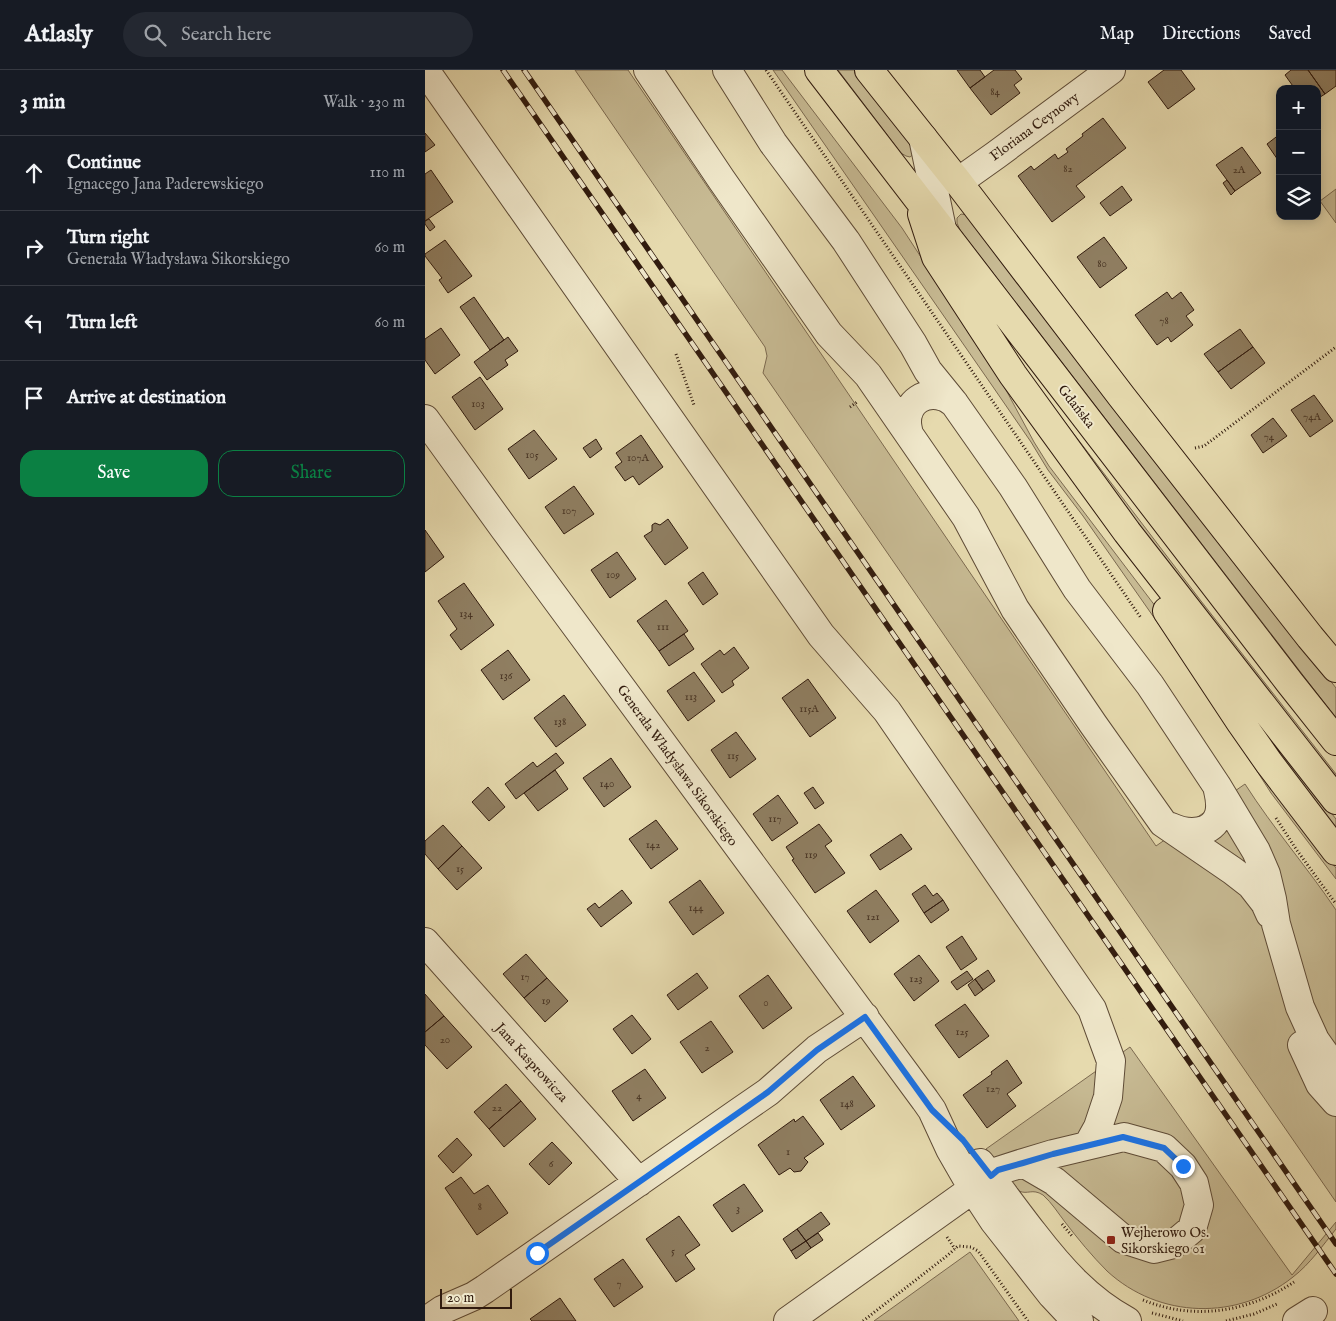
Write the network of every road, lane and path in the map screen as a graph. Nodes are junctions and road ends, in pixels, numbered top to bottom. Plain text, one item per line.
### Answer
1 (425, 70) edge
2 (648, 70) edge
3 (727, 70) edge
4 (765, 70) edge
5 (819, 70) edge
6 (869, 70) edge
7 (1111, 70) edge
8 (945, 191) junction
9 (1336, 347) edge
10 (954, 403) junction
11 (425, 419) edge
12 (909, 434) junction
13 (1204, 446) dead end
14 (1127, 532) junction
15 (1142, 619) dead end
16 (1336, 668) edge
17 (1336, 741) edge
18 (1217, 786) junction
19 (1336, 800) edge
20 (1276, 818) dead end
21 (1163, 822) junction
22 (1336, 851) edge
23 (1336, 904) edge
24 (1276, 924) junction
25 (425, 942) edge
26 (1290, 972) junction
27 (865, 1017) junction
28 (1336, 1070) edge
29 (1336, 1102) edge
30 (1088, 1146) junction
31 (1023, 1163) junction
32 (639, 1182) junction
33 (982, 1183) junction
34 (1060, 1221) dead end
35 (1075, 1241) dead end
36 (1294, 1282) dead end
37 (1135, 1310) edge
38 (1296, 1312) edge
39 (426, 1321) edge
40 (788, 1321) edge
41 (863, 1321) edge
42 (1028, 1321) edge
43 (1079, 1321) edge
44 (1226, 1321) edge

1 - 30 street
2 - 12 street
3 - 10 street
4 - 15 path
5 - 8 main road, Gdańska
6 - 8 main road, Gdańska
7 - 8 street, Floriana Ceynowy
8 - 14 main road
8 - 16 main road, Gdańska
8 - 17 main road, Gdańska
9 - 13 path
10 - 12 street
10 - 18 street
11 - 27 street, Generała Władysława Sikorskiego
12 - 21 street
14 - 19 main road
14 - 22 main road
18 - 21 street
18 - 24 street
20 - 23 path
21 - 24 street
24 - 26 street
25 - 32 street, Jana Kasprowicza
26 - 28 street
26 - 29 street
27 - 32 street
27 - 33 street, Generała Władysława Sikorskiego
30 - 31 street
30 - 31 street
31 - 33 street
32 - 39 street
33 - 37 street
33 - 40 street
33 - 43 street
34 - 35 path
36 - 37 path
38 - 44 path
41 - 42 path

